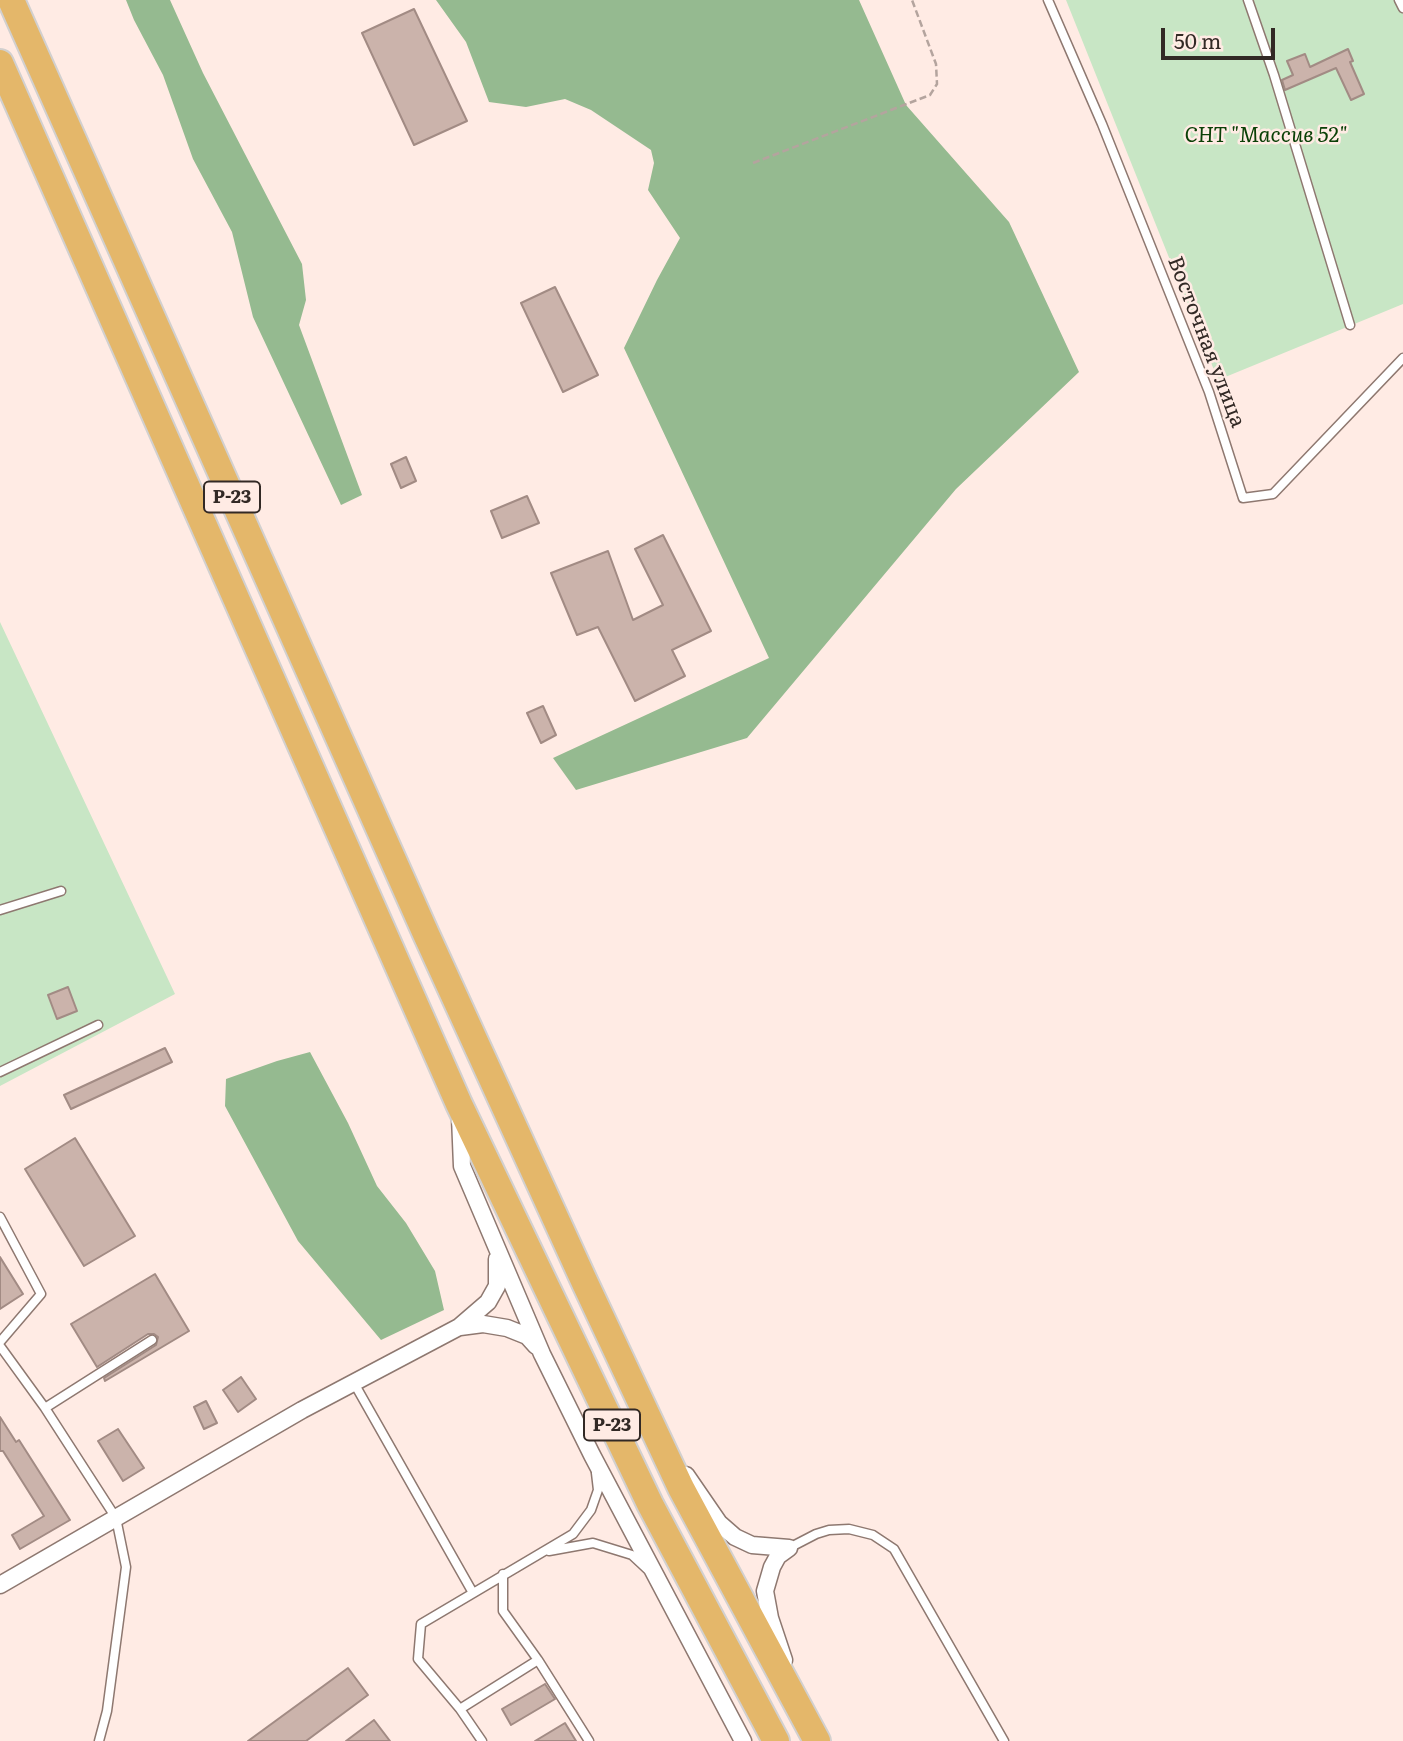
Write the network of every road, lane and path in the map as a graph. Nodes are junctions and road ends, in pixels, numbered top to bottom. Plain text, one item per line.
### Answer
1 (11, 0) edge
2 (912, 0) edge
3 (1048, 0) edge
4 (1248, 0) edge
5 (1399, 0) edge
6 (1403, 8) edge
7 (0, 62) edge
8 (753, 163) dead end
9 (1350, 325) dead end
10 (1403, 358) edge
11 (61, 891) dead end
12 (0, 910) edge
13 (98, 1024) dead end
14 (0, 1072) edge
15 (459, 1104) junction
16 (0, 1217) edge
17 (496, 1247) junction
18 (459, 1327) junction
19 (152, 1340) dead end
20 (0, 1344) edge
21 (542, 1354) junction
22 (354, 1383) junction
23 (45, 1409) junction
24 (653, 1427) junction
25 (592, 1455) junction
26 (116, 1518) junction
27 (789, 1548) junction
28 (543, 1553) junction
29 (503, 1574) junction
30 (657, 1578) junction
31 (0, 1585) edge
32 (473, 1593) junction
33 (538, 1660) junction
34 (460, 1709) junction
35 (803, 1715) junction
36 (99, 1741) edge
37 (482, 1741) edge
38 (589, 1741) edge
39 (743, 1741) edge
40 (776, 1741) edge
41 (817, 1741) edge
42 (1004, 1741) edge

1 - 24 highway, Р-23
2 - 8 path
3 - 10 lane, Восточная улица
4 - 9 lane
5 - 6 lane
7 - 15 highway, Р-23
11 - 12 lane
13 - 14 lane
15 - 17 street
15 - 40 highway, Р-23
16 - 20 lane
17 - 18 street
17 - 21 street
18 - 21 street
18 - 22 street
19 - 23 lane
20 - 23 lane
21 - 25 street
22 - 26 street
22 - 32 lane
23 - 26 lane
24 - 27 street
24 - 35 highway, Р-23
25 - 28 lane
25 - 30 street
26 - 31 street
26 - 36 lane
27 - 35 street
27 - 42 lane
28 - 29 lane
28 - 30 lane
29 - 32 lane
29 - 33 lane
30 - 39 street
32 - 34 lane
33 - 34 lane
33 - 38 lane
34 - 37 lane
35 - 41 highway, Р-23

